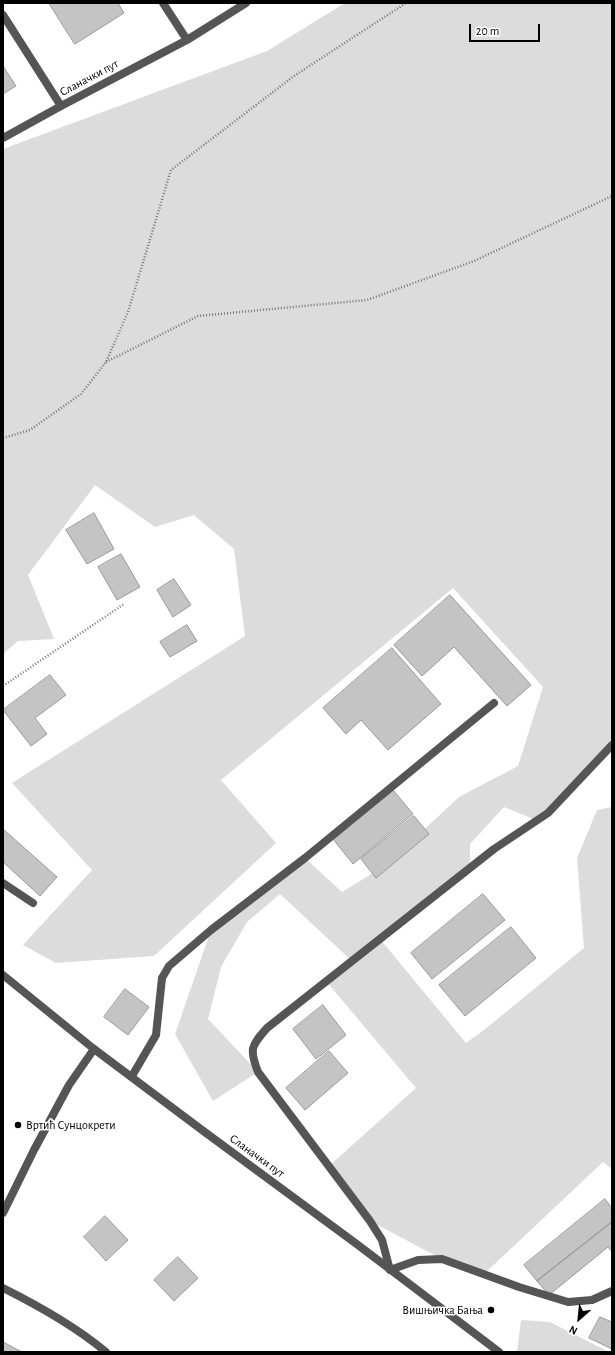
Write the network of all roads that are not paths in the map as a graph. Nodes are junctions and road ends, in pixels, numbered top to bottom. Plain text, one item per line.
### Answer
1 (163, 3) edge
2 (246, 3) edge
3 (3, 15) edge
4 (187, 40) junction
5 (61, 106) junction
6 (3, 138) edge
7 (494, 703) dead end
8 (612, 745) edge
9 (3, 883) edge
10 (33, 903) dead end
11 (3, 975) edge
12 (94, 1049) junction
13 (132, 1076) junction
14 (3, 1213) edge
15 (390, 1270) junction
16 (3, 1288) edge
17 (612, 1292) edge
18 (106, 1352) edge
19 (499, 1352) edge

1 - 4 street
2 - 4 street, Сланачки пут
3 - 5 street
4 - 5 street, Сланачки пут
5 - 6 street, Сланачки пут
7 - 13 street
8 - 15 street
9 - 10 street
11 - 12 street, Сланачки пут
12 - 13 street, Сланачки пут
12 - 14 street
13 - 15 street, Сланачки пут
15 - 17 street
15 - 19 street, Сланачки пут
16 - 18 street

